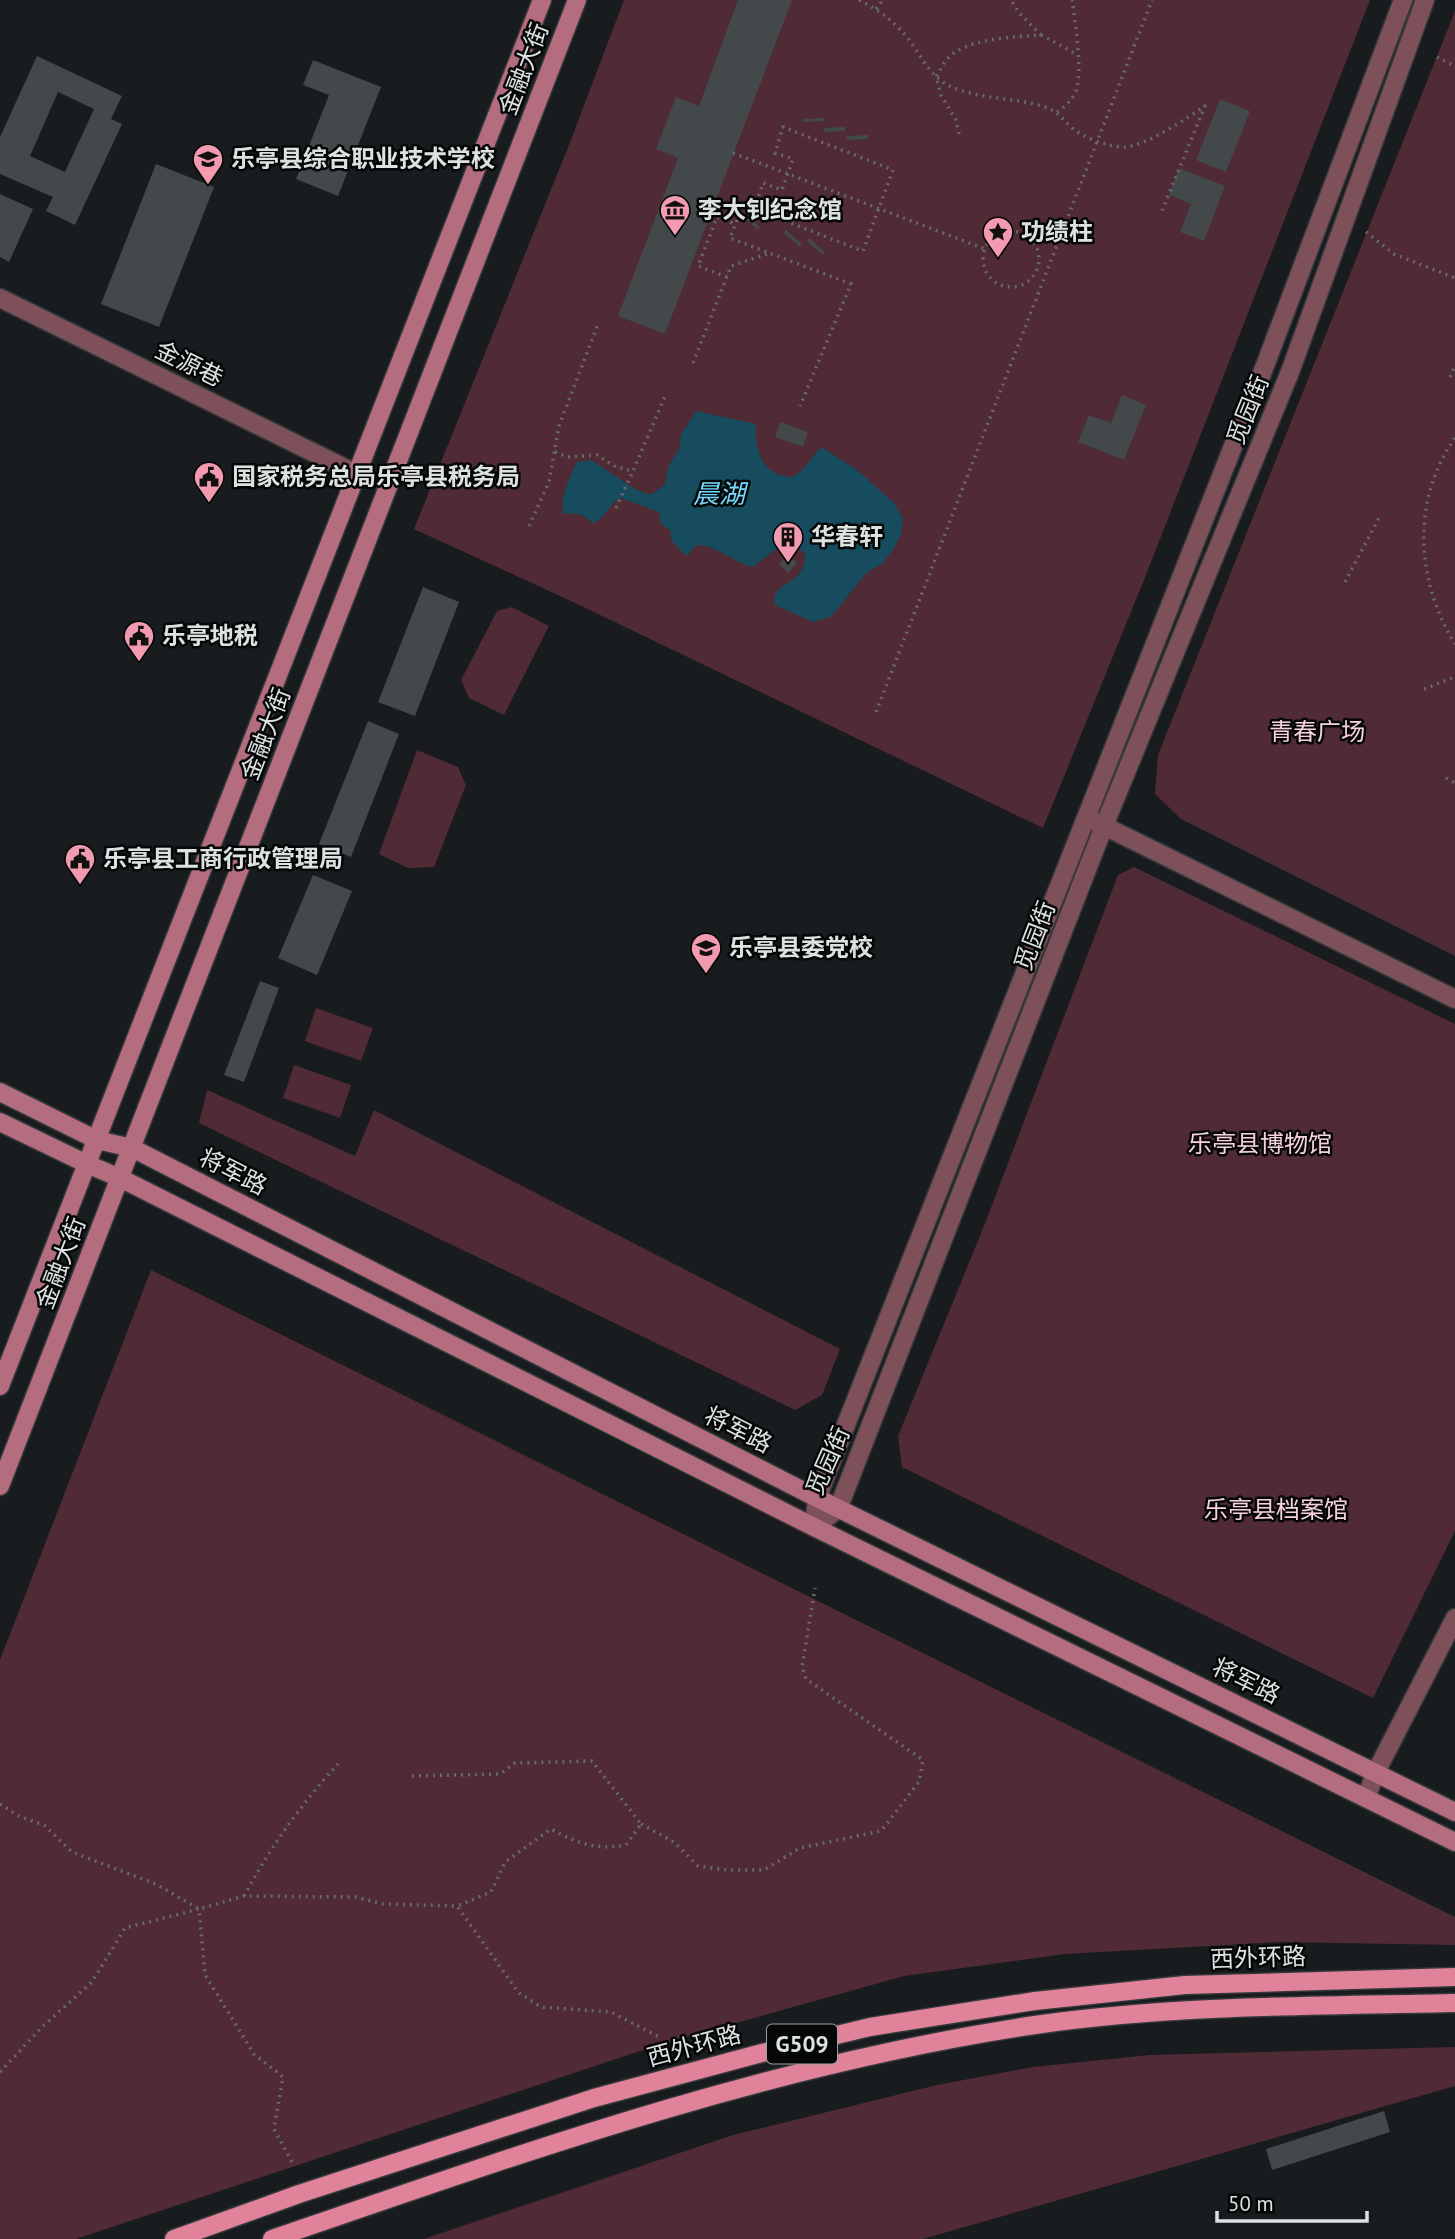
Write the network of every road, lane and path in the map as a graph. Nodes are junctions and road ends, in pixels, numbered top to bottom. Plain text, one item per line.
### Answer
1 (542, 0) edge
2 (576, 0) edge
3 (859, 0) edge
4 (883, 0) edge
5 (1011, 0) edge
6 (1072, 0) edge
7 (1152, 0) edge
8 (1402, 0) edge
9 (1425, 0) edge
10 (876, 9) junction
11 (1041, 35) junction
12 (1077, 54) junction
13 (1437, 57) dead end
14 (1455, 66) edge
15 (936, 78) junction
16 (1057, 112) junction
17 (959, 134) dead end
18 (1098, 141) junction
19 (733, 153) dead end
20 (879, 208) junction
21 (754, 209) junction
22 (1161, 213) dead end
23 (735, 224) junction
24 (1366, 232) dead end
25 (985, 249) junction
26 (769, 253) junction
27 (1036, 269) junction
28 (1047, 274) junction
29 (727, 277) junction
30 (1455, 278) edge
31 (0, 298) edge
32 (598, 324) dead end
33 (693, 363) dead end
34 (1455, 366) edge
35 (1450, 377) dead end
36 (666, 394) dead end
37 (800, 406) dead end
38 (1455, 438) edge
39 (555, 452) junction
40 (632, 473) junction
41 (357, 474) junction
42 (615, 508) dead end
43 (1380, 516) dead end
44 (529, 526) dead end
45 (1345, 582) dead end
46 (1455, 644) edge
47 (1455, 677) edge
48 (1424, 688) dead end
49 (876, 712) dead end
50 (1446, 778) dead end
51 (1455, 783) edge
52 (1087, 817) junction
53 (1104, 826) junction
54 (1455, 999) edge
55 (0, 1092) edge
56 (0, 1122) edge
57 (97, 1140) junction
58 (132, 1148) junction
59 (87, 1164) junction
60 (120, 1178) junction
61 (0, 1386) edge
62 (0, 1486) edge
63 (817, 1498) junction
64 (838, 1509) junction
65 (814, 1527) junction
66 (815, 1588) dead end
67 (1455, 1618) edge
68 (338, 1764) dead end
69 (1376, 1772) junction
70 (412, 1776) dead end
71 (1366, 1798) junction
72 (0, 1804) edge
73 (1455, 1812) edge
74 (641, 1824) junction
75 (1455, 1842) edge
76 (244, 1896) junction
77 (457, 1906) junction
78 (199, 1909) junction
79 (1455, 1977) edge
80 (1455, 2003) edge
81 (661, 2038) dead end
82 (0, 2072) edge
83 (292, 2162) dead end
84 (174, 2239) edge
85 (272, 2239) edge

1 - 41 main road, 金融大街
2 - 58 main road, 金融大街
3 - 10 path
4 - 10 path
5 - 11 path
6 - 12 path
7 - 18 path
8 - 52 street, 觅园街
9 - 53 street, 觅园街
10 - 15 path
11 - 12 path
11 - 15 path
12 - 16 path
13 - 14 path
15 - 16 path
15 - 17 path
16 - 18 path
18 - 22 path
18 - 28 path
19 - 20 path
20 - 21 path
20 - 21 path
20 - 25 path
21 - 23 path
23 - 26 path
23 - 29 path
24 - 30 path
25 - 27 path
25 - 27 path
26 - 29 path
26 - 37 path
27 - 28 path
28 - 49 path
29 - 33 path
31 - 41 street, 金源巷
32 - 39 path
34 - 35 path
36 - 40 path
38 - 46 path
39 - 40 path
39 - 44 path
40 - 42 path
41 - 57 main road, 金融大街
43 - 45 path
47 - 48 path
50 - 51 path
52 - 53 street
52 - 63 street, 觅园街
53 - 54 street
53 - 64 street, 觅园街
55 - 57 main road, 将军路
56 - 59 main road
57 - 58 main road, 将军路
57 - 59 main road, 金融大街
58 - 60 main road, 金融大街
58 - 63 main road, 将军路
59 - 60 main road
59 - 61 main road, 金融大街
60 - 62 main road, 金融大街
60 - 65 main road
63 - 64 main road, 将军路
63 - 65 street, 觅园街
64 - 65 street, 觅园街
64 - 69 main road, 将军路
65 - 71 main road
66 - 74 path
67 - 69 street
68 - 76 path
69 - 71 street
69 - 73 main road, 将军路
70 - 74 path
71 - 75 main road
72 - 78 path
74 - 77 path
76 - 77 path
76 - 78 path
77 - 81 path
78 - 82 path
78 - 83 path
79 - 84 main road, 西外环路 / G509
80 - 85 main road, 西外环路 / G509

